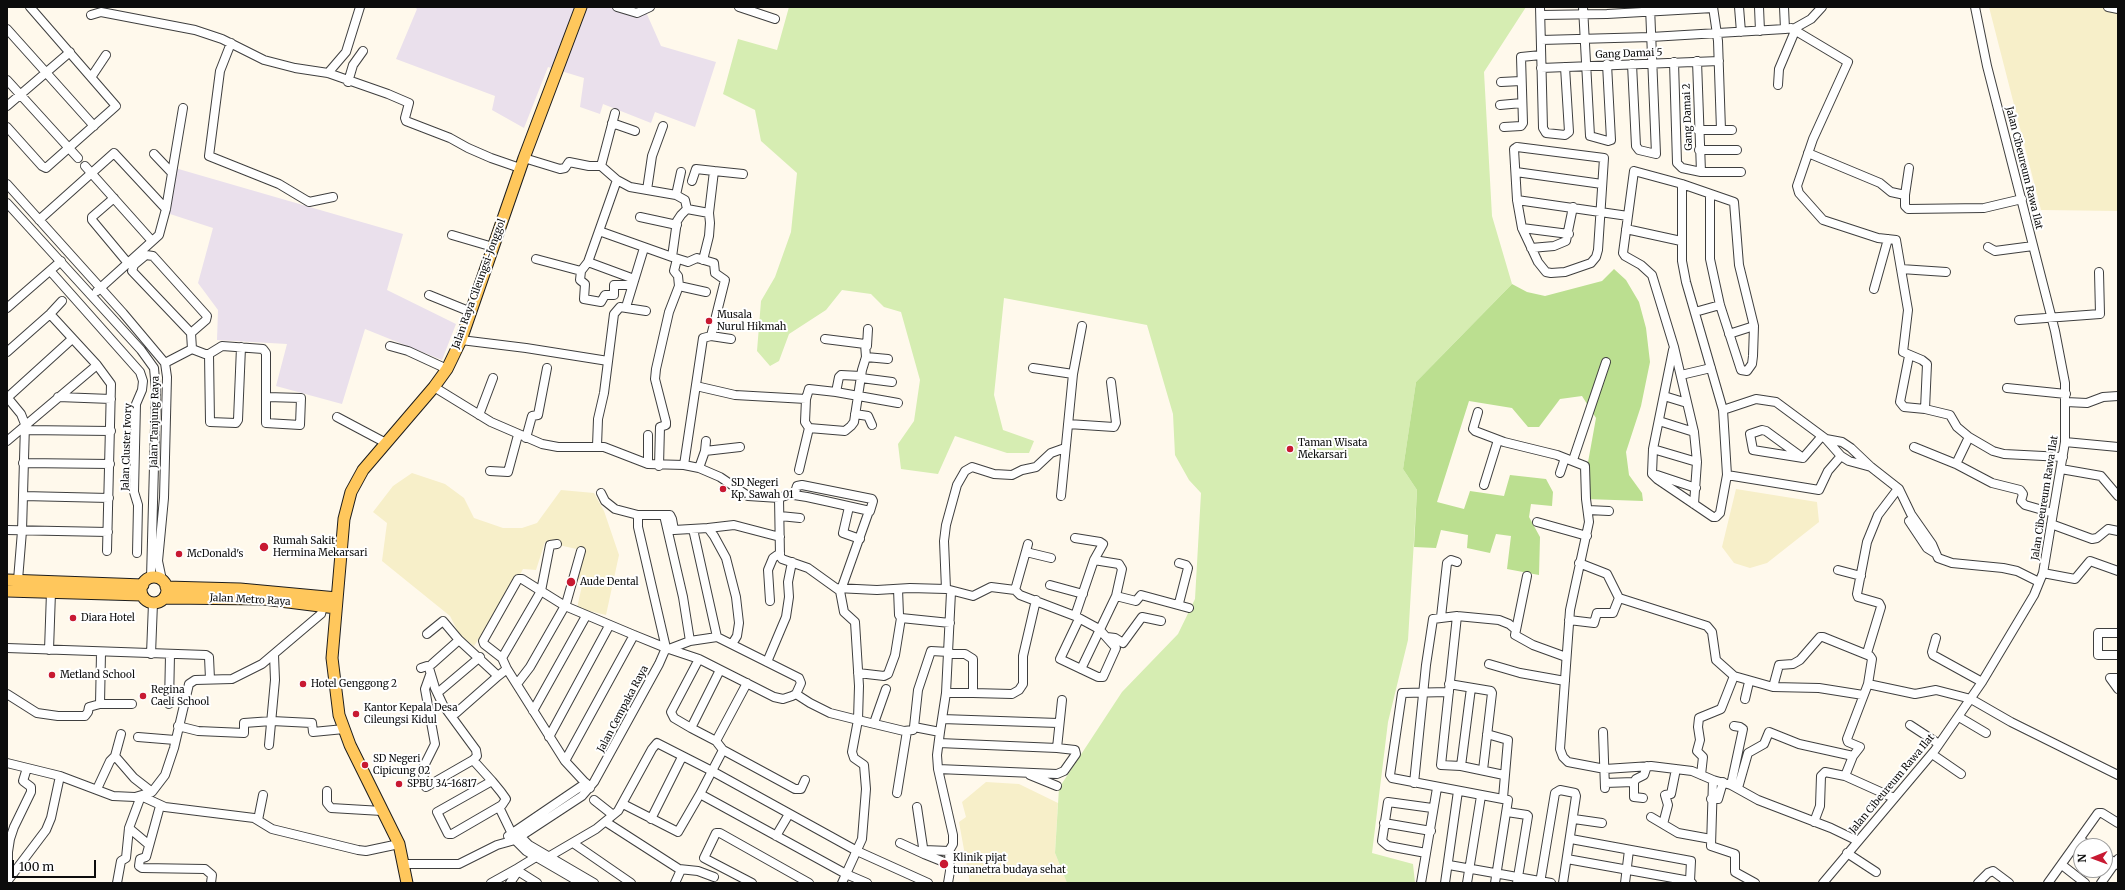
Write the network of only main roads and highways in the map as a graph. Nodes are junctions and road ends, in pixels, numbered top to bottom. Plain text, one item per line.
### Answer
1 (581, 7) edge
2 (12, 580) edge
3 (164, 583) junction
4 (145, 586) junction
5 (7, 591) edge
6 (164, 598) junction
7 (336, 603) junction
8 (407, 883) edge

1 - 7 main road, Jalan Raya Cileungsi-Jonggol
2 - 4 main road
3 - 4 main road, Jalan Metro Raya
3 - 6 main road
3 - 7 main road, Jalan Metro Raya
4 - 5 main road
4 - 6 main road
6 - 7 main road, Jalan Metro Raya
7 - 8 main road, Jalan Raya Cileungsi-Jonggol

